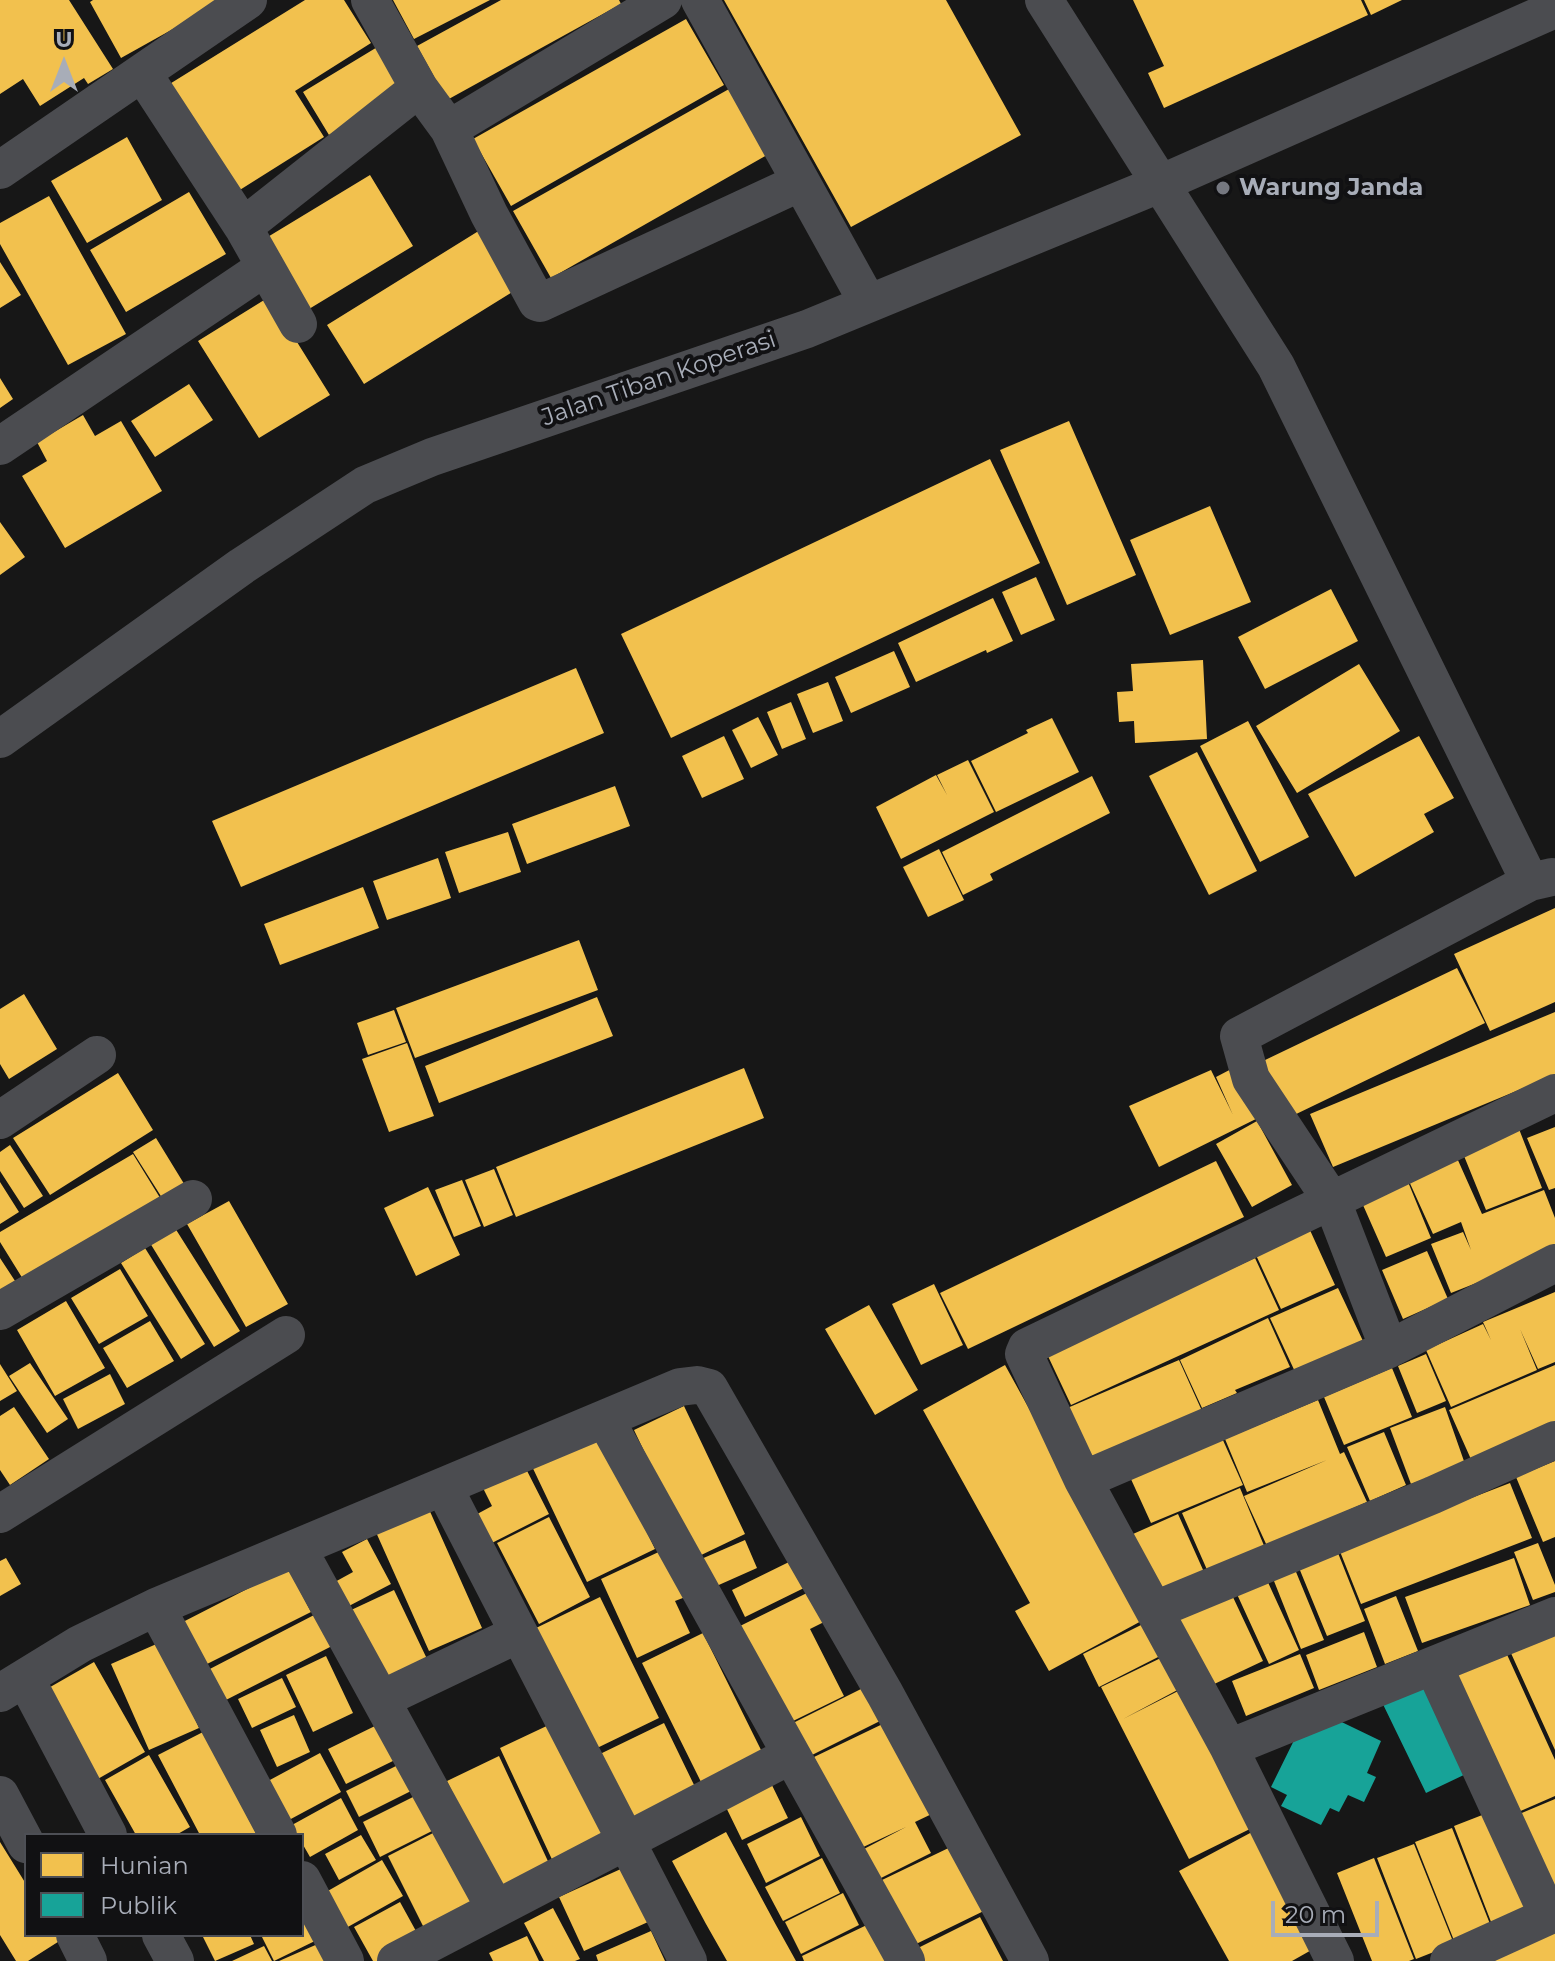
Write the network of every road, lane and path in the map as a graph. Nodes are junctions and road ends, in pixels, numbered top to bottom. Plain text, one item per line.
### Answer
1 (248, 0) edge
2 (370, 0) edge
3 (700, 0) edge
4 (1044, 0) edge
5 (653, 2) edge
6 (1555, 9) edge
7 (143, 74) junction
8 (419, 88) junction
9 (449, 129) junction
10 (0, 170) edge
11 (801, 182) junction
12 (1162, 183) junction
13 (243, 227) junction
14 (264, 268) junction
15 (868, 303) junction
16 (298, 324) dead end
17 (0, 446) edge
18 (0, 739) edge
19 (1542, 879) edge
20 (97, 1055) dead end
21 (1555, 1093) edge
22 (0, 1120) edge
23 (193, 1199) dead end
24 (1332, 1201) junction
25 (1555, 1263) edge
26 (0, 1311) edge
27 (286, 1335) dead end
28 (1389, 1349) junction
29 (605, 1419) junction
30 (1555, 1440) edge
31 (1083, 1480) junction
32 (444, 1488) junction
33 (0, 1514) edge
34 (298, 1549) junction
35 (156, 1607) junction
36 (1155, 1610) junction
37 (1555, 1616) edge
38 (518, 1634) junction
39 (1434, 1667) junction
40 (13, 1686) edge
41 (382, 1699) junction
42 (1229, 1748) junction
43 (791, 1755) junction
44 (0, 1795) edge
45 (107, 1833) edge
46 (277, 1833) edge
47 (24, 1840) edge
48 (626, 1841) junction
49 (304, 1884) edge
50 (495, 1908) junction
51 (1552, 1914) edge
52 (76, 1937) edge
53 (162, 1937) edge
54 (88, 1961) edge
55 (175, 1961) edge
56 (345, 1961) edge
57 (396, 1961) edge
58 (688, 1961) edge
59 (906, 1961) edge
60 (1030, 1961) edge
61 (1335, 1961) edge
62 (1449, 1961) edge

1 - 7 street
2 - 8 street
3 - 11 street
4 - 12 street
5 - 9 street
6 - 12 street, Jalan Tiban Koperasi
7 - 10 street
7 - 13 street
8 - 9 street
8 - 13 street
9 - 11 street
11 - 15 street
12 - 15 street, Jalan Tiban Koperasi
12 - 19 street
13 - 14 street
14 - 16 street
14 - 17 street
15 - 18 street, Jalan Tiban Koperasi
19 - 24 street
20 - 22 street
21 - 24 street
23 - 26 street
24 - 28 street
24 - 31 street
25 - 28 street
27 - 33 street
28 - 31 street
29 - 32 street
29 - 43 street
29 - 60 street
30 - 36 street
31 - 36 street
32 - 34 street
32 - 38 street
34 - 35 street
34 - 41 street
35 - 40 street
35 - 46 street
36 - 42 street
37 - 39 street
38 - 41 street
38 - 48 street
39 - 42 street
39 - 51 street
40 - 45 street
41 - 50 street
42 - 61 street
43 - 48 street
43 - 59 street
44 - 47 street
48 - 50 street
48 - 58 street
49 - 56 street
50 - 57 street
51 - 62 street
52 - 54 street
53 - 55 street

